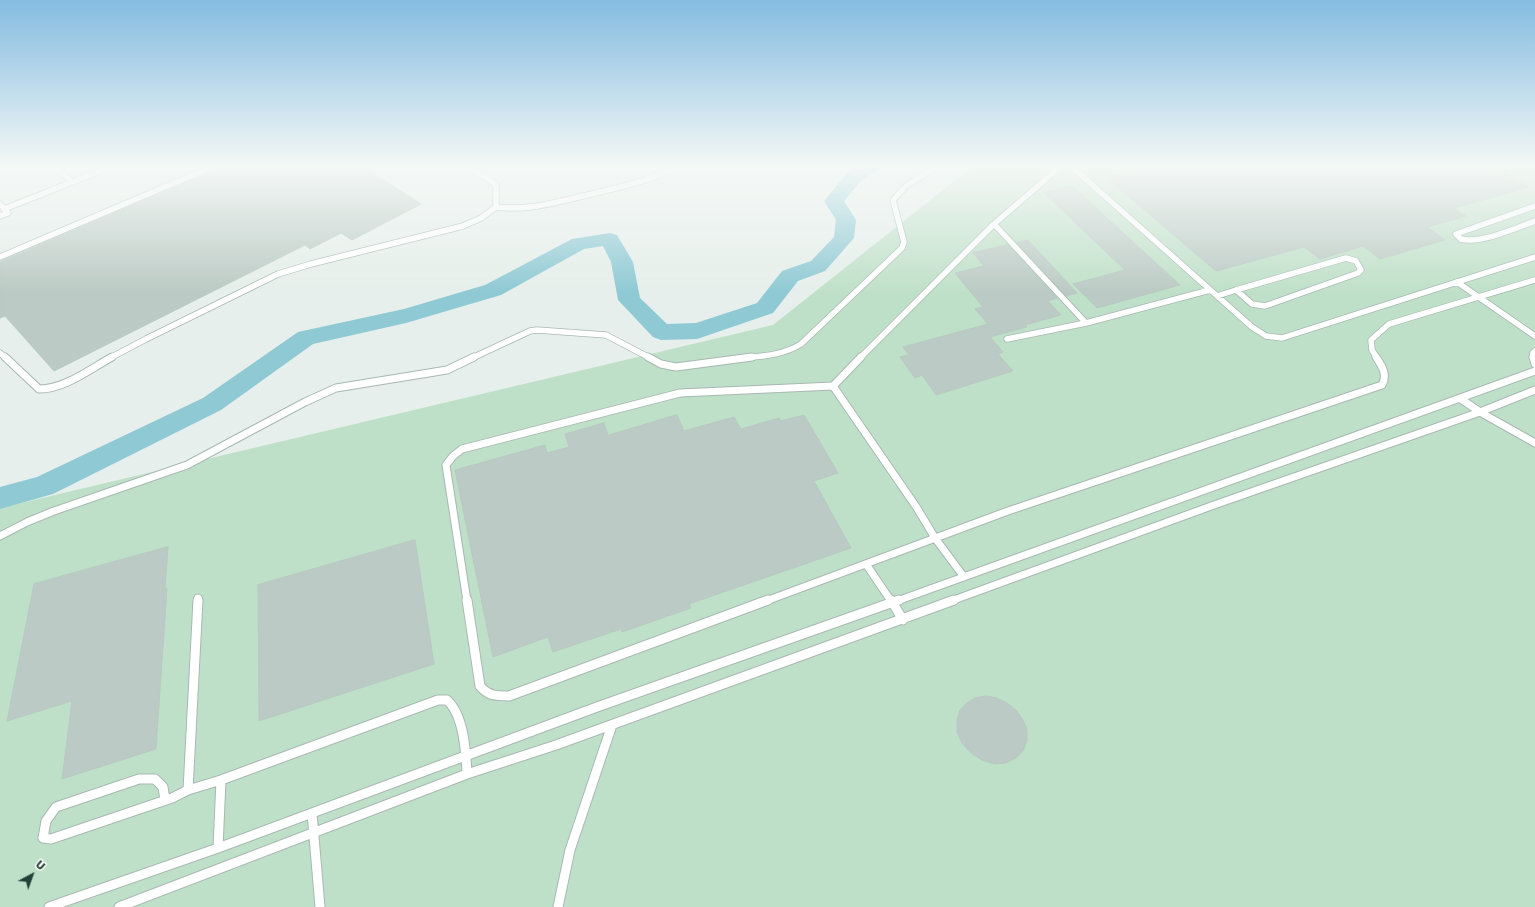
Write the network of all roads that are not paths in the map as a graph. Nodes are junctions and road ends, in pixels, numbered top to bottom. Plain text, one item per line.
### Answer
1 (4, 208) edge
2 (114, 208) edge
3 (494, 208) edge
4 (509, 208) edge
5 (520, 208) edge
6 (895, 208) edge
7 (1012, 208) edge
8 (1118, 208) edge
9 (1528, 208) edge
10 (0, 216) edge
11 (1535, 221) edge
12 (994, 224) junction
13 (0, 257) edge
14 (1535, 257) edge
15 (1535, 280) edge
16 (1457, 282) junction
17 (1210, 290) junction
18 (1236, 290) junction
19 (1217, 296) junction
20 (1479, 297) junction
21 (1086, 323) junction
22 (1535, 336) edge
23 (1008, 339) dead end
24 (1535, 351) edge
25 (0, 352) edge
26 (1535, 364) edge
27 (1535, 371) edge
28 (833, 386) junction
29 (1535, 390) edge
30 (1461, 399) junction
31 (1480, 412) junction
32 (1535, 443) edge
33 (0, 536) edge
34 (935, 538) junction
35 (866, 564) junction
36 (964, 577) junction
37 (198, 598) dead end
38 (892, 602) junction
39 (903, 620) junction
40 (612, 725) junction
41 (466, 755) junction
42 (467, 774) junction
43 (221, 780) junction
44 (188, 790) junction
45 (165, 800) junction
46 (312, 813) junction
47 (314, 833) junction
48 (218, 848) junction
49 (49, 907) edge
50 (119, 907) edge
51 (320, 907) edge
52 (558, 907) edge

1 - 10 lane
2 - 13 lane
3 - 25 lane
4 - 5 lane
6 - 33 lane
7 - 12 lane
8 - 17 lane
9 - 11 lane
12 - 21 lane
12 - 28 lane
14 - 16 lane
15 - 20 lane
16 - 19 lane
16 - 20 lane
17 - 19 lane
17 - 21 lane
18 - 18 lane
18 - 19 lane
20 - 22 lane
20 - 34 lane
21 - 23 lane
24 - 26 lane
27 - 30 lane
28 - 34 lane
28 - 35 lane
29 - 31 lane
30 - 31 lane
30 - 36 lane
31 - 32 lane
31 - 39 lane
34 - 35 lane
34 - 36 lane
35 - 38 lane
36 - 38 lane
37 - 44 lane
38 - 39 lane
38 - 41 lane
39 - 40 lane
40 - 42 lane
40 - 52 lane
41 - 42 lane
41 - 43 lane
41 - 46 lane
42 - 47 lane
43 - 44 lane
43 - 48 lane
44 - 45 lane
45 - 45 lane
46 - 47 lane
46 - 48 lane
47 - 50 lane
47 - 51 lane
48 - 49 lane

